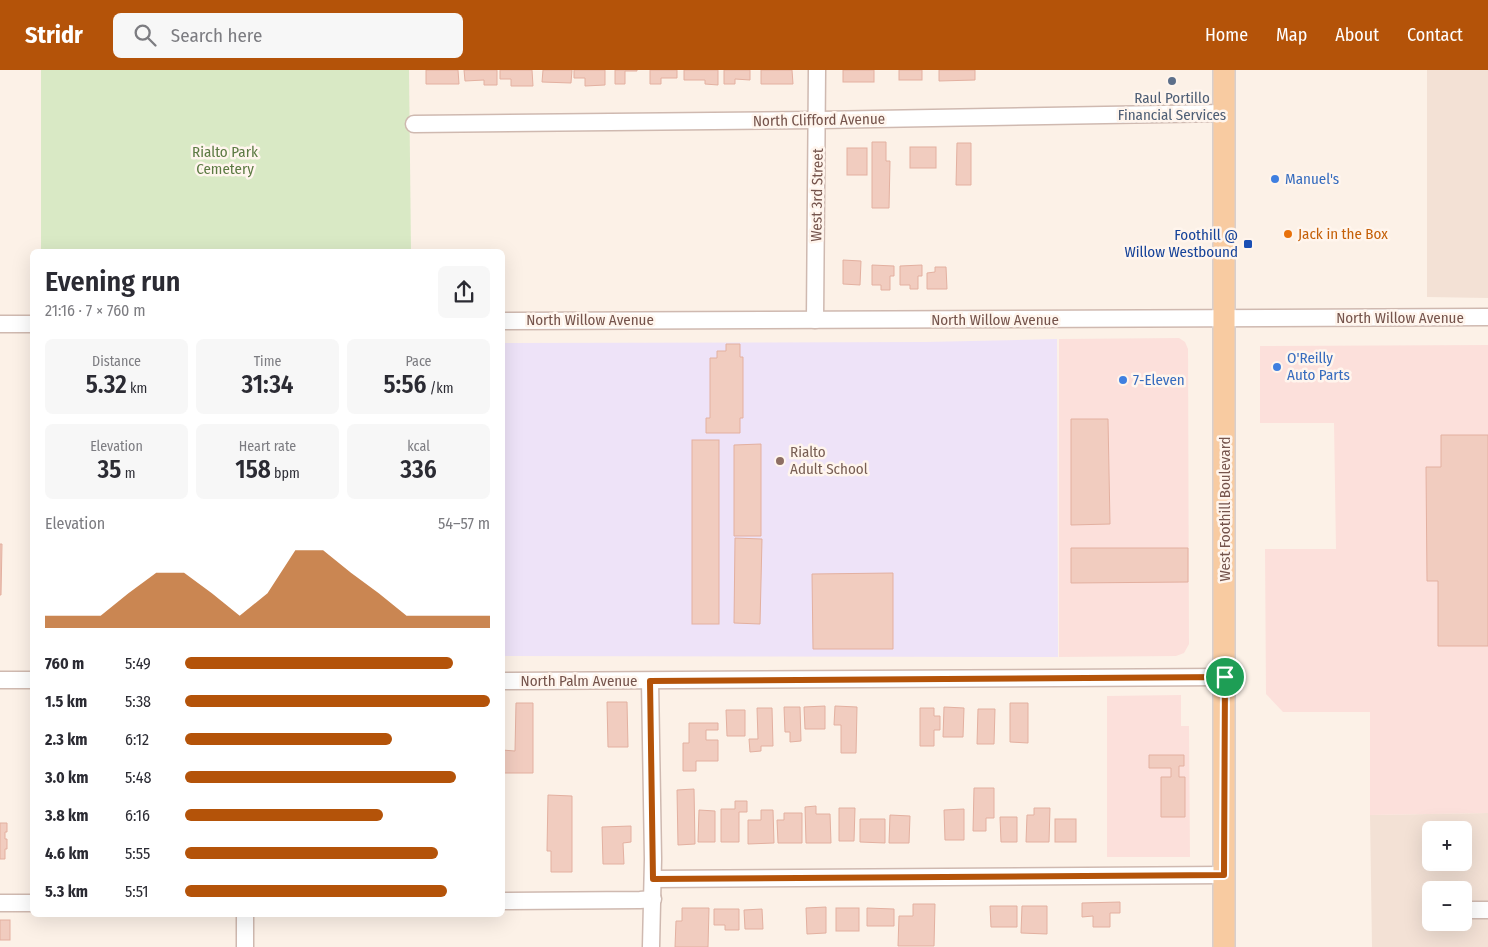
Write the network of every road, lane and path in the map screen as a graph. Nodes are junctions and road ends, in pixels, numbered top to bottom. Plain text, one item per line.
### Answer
1 (817, 70) edge
2 (1224, 70) edge
3 (1224, 113) junction
4 (818, 120) junction
5 (414, 124) dead end
6 (1488, 317) edge
7 (1224, 319) junction
8 (505, 320) edge
9 (815, 320) junction
10 (0, 324) edge
11 (30, 324) edge
12 (1225, 677) junction
13 (0, 680) edge
14 (30, 680) edge
15 (505, 681) edge
16 (650, 681) junction
17 (1224, 875) junction
18 (653, 879) junction
19 (653, 899) junction
20 (505, 901) edge
21 (0, 903) edge
22 (30, 903) edge
23 (1472, 910) edge
24 (1488, 910) edge
25 (245, 917) edge
26 (245, 947) edge
27 (651, 947) edge
28 (1224, 947) edge

1 - 4 street, West 3rd Street
2 - 3 main road, West Foothill Boulevard
3 - 4 street, North Clifford Avenue
3 - 7 main road, West Foothill Boulevard
4 - 5 street, North Clifford Avenue
4 - 9 street, West 3rd Street
6 - 7 street, North Willow Avenue
7 - 9 street, North Willow Avenue
7 - 12 main road, West Foothill Boulevard
8 - 9 street, North Willow Avenue
10 - 11 street
12 - 16 street, North Palm Avenue
12 - 17 main road, West Foothill Boulevard
13 - 14 street
15 - 16 street, North Palm Avenue
16 - 18 street
17 - 18 street
17 - 28 main road, West Foothill Boulevard
18 - 19 street
19 - 20 street
19 - 27 street
21 - 22 street
23 - 24 street
25 - 26 street

